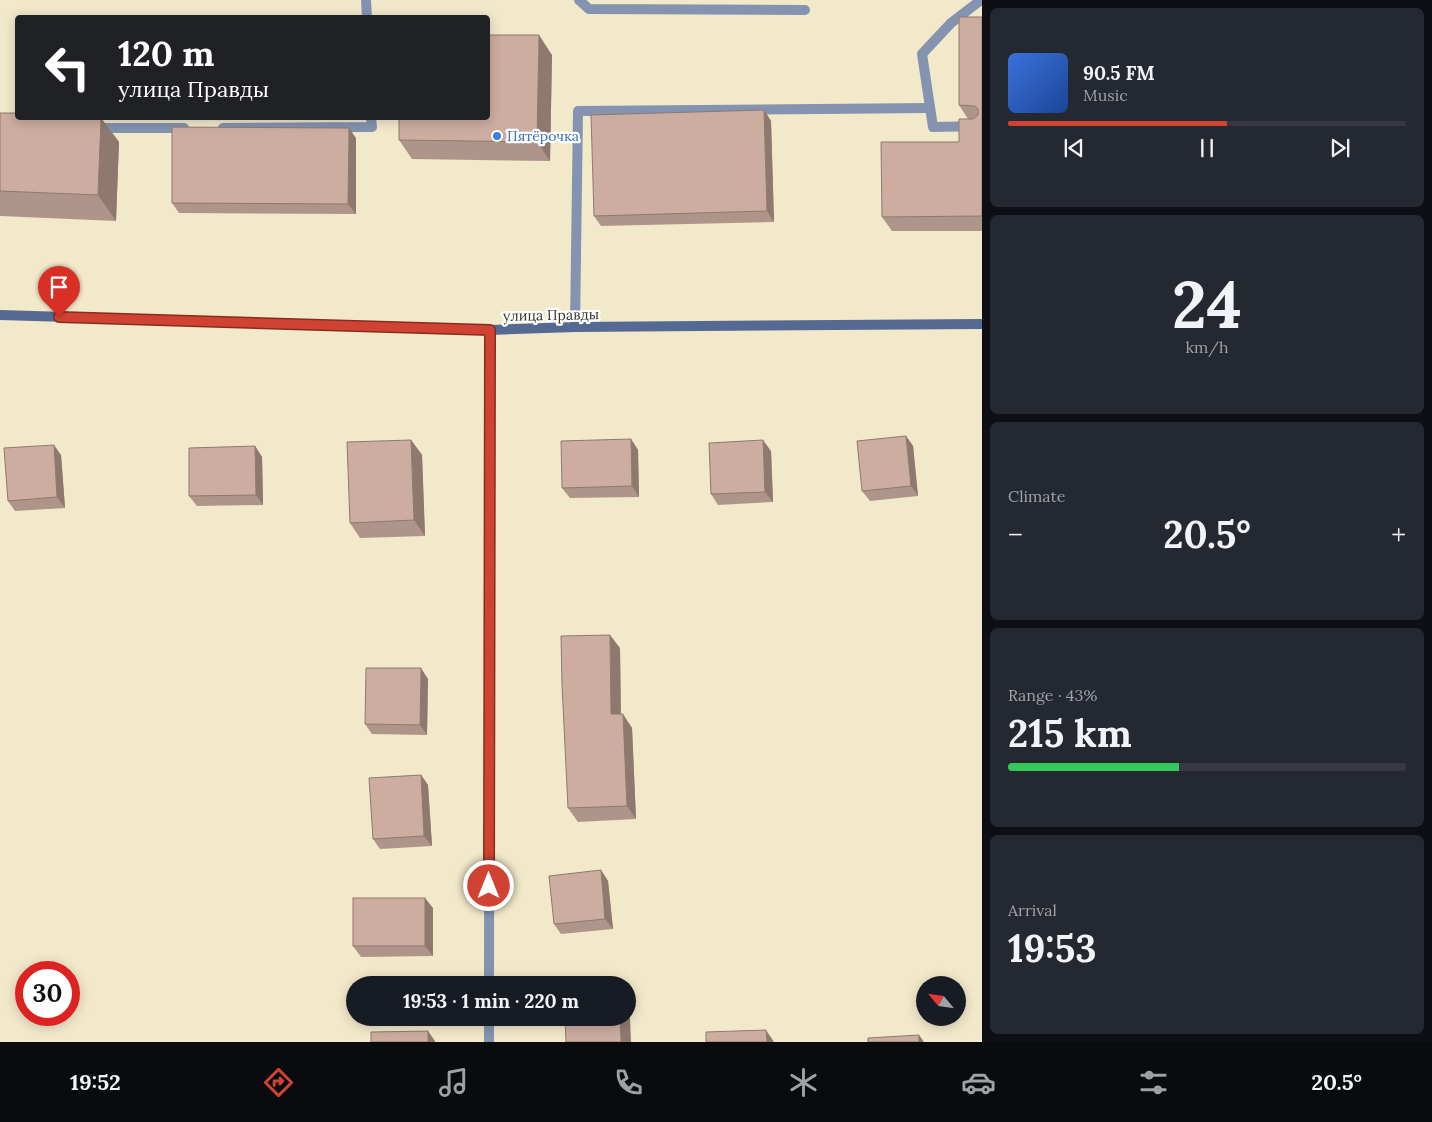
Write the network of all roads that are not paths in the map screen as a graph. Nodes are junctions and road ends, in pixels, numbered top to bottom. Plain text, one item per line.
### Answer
1 (366, 0) edge
2 (579, 0) edge
3 (981, 0) edge
4 (805, 10) dead end
5 (367, 15) edge
6 (930, 108) junction
7 (371, 120) edge
8 (982, 126) edge
9 (88, 128) edge
10 (196, 128) edge
11 (215, 128) edge
12 (0, 315) edge
13 (982, 324) edge
14 (576, 327) junction
15 (490, 330) junction
16 (489, 976) edge
17 (489, 1026) edge
18 (489, 1042) edge

1 - 5 street
2 - 4 street
3 - 6 street
6 - 8 street
6 - 14 street
7 - 11 street
9 - 10 street
12 - 15 street, улица Правды
13 - 14 street, улица Правды
14 - 15 street, улица Правды
15 - 16 street
17 - 18 street

